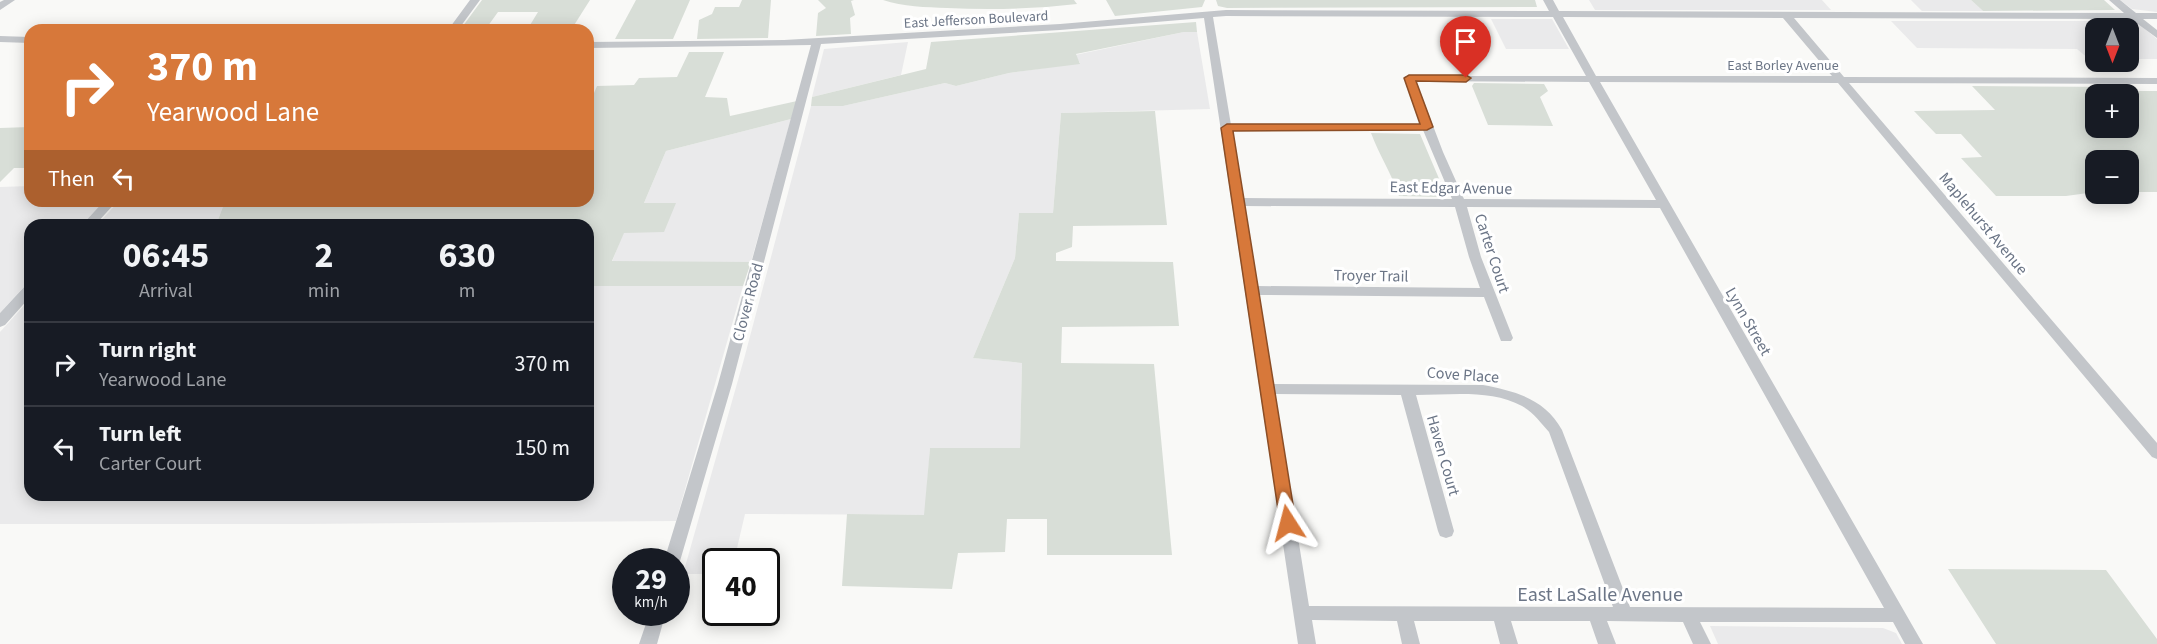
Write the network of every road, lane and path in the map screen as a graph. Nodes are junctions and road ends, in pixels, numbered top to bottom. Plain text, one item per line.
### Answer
1 (10, 0) edge
2 (475, 0) edge
3 (1548, 0) edge
4 (2114, 0) edge
5 (0, 7) edge
6 (1208, 14) junction
7 (1555, 14) junction
8 (1786, 15) junction
9 (2133, 16) junction
10 (2157, 16) edge
11 (457, 24) edge
12 (2157, 34) edge
13 (0, 39) edge
14 (24, 40) edge
15 (817, 42) junction
16 (594, 45) edge
17 (1409, 78) joint
18 (1593, 80) junction
19 (1841, 80) junction
20 (2157, 81) edge
21 (1427, 127) junction
22 (1227, 128) junction
23 (1239, 202) junction
24 (1460, 204) junction
25 (1663, 204) junction
26 (105, 207) edge
27 (94, 219) edge
28 (1252, 290) junction
29 (1488, 293) junction
30 (24, 296) edge
31 (0, 322) edge
32 (1506, 338) dead end
33 (1267, 389) junction
34 (1407, 389) junction
35 (2157, 453) edge
36 (1446, 531) dead end
37 (676, 548) edge
38 (1302, 613) junction
39 (1404, 614) junction
40 (1500, 614) junction
41 (1596, 615) junction
42 (1625, 615) junction
43 (1689, 615) junction
44 (1898, 615) junction
45 (654, 626) edge
46 (648, 644) edge
47 (1307, 644) edge
48 (1411, 644) edge
49 (1509, 644) edge
50 (1606, 644) edge
51 (1702, 644) edge
52 (1914, 644) edge

1 - 5 street
2 - 11 street
3 - 7 street, Lynn Street
4 - 9 street
6 - 7 street, East Jefferson Boulevard
6 - 15 street, East Jefferson Boulevard
6 - 22 street
7 - 8 street, East Jefferson Boulevard
7 - 18 street, Lynn Street
8 - 9 street, East Jefferson Boulevard
8 - 19 street, Maplehurst Avenue
9 - 10 street, East Jefferson Boulevard
9 - 12 street
13 - 14 street
15 - 16 street, East Jefferson Boulevard
15 - 37 street, Clover Road
17 - 18 street, East Borley Avenue
17 - 21 street, Carter Court
18 - 19 street, East Borley Avenue
18 - 25 street, Lynn Street
19 - 20 street, East Borley Avenue
19 - 35 street, Maplehurst Avenue
21 - 22 street
21 - 24 street, Carter Court
22 - 23 street
23 - 24 street, East Edgar Avenue
23 - 28 street
24 - 25 street, East Edgar Avenue
24 - 29 street, Carter Court
25 - 44 street, Lynn Street
26 - 27 street
28 - 29 street, Troyer Trail
28 - 33 street
29 - 32 street, Carter Court
30 - 31 street
33 - 34 street, Cove Place
33 - 38 street
34 - 36 street, Haven Court
34 - 42 street, Cove Place
38 - 39 street, East LaSalle Avenue
38 - 47 street
39 - 40 street, East LaSalle Avenue
39 - 48 street
40 - 41 street, East LaSalle Avenue
40 - 49 street
41 - 42 street, East LaSalle Avenue
41 - 50 street
42 - 43 street, East LaSalle Avenue
43 - 44 street, East LaSalle Avenue
43 - 51 street
44 - 52 street, Lynn Street
45 - 46 street

